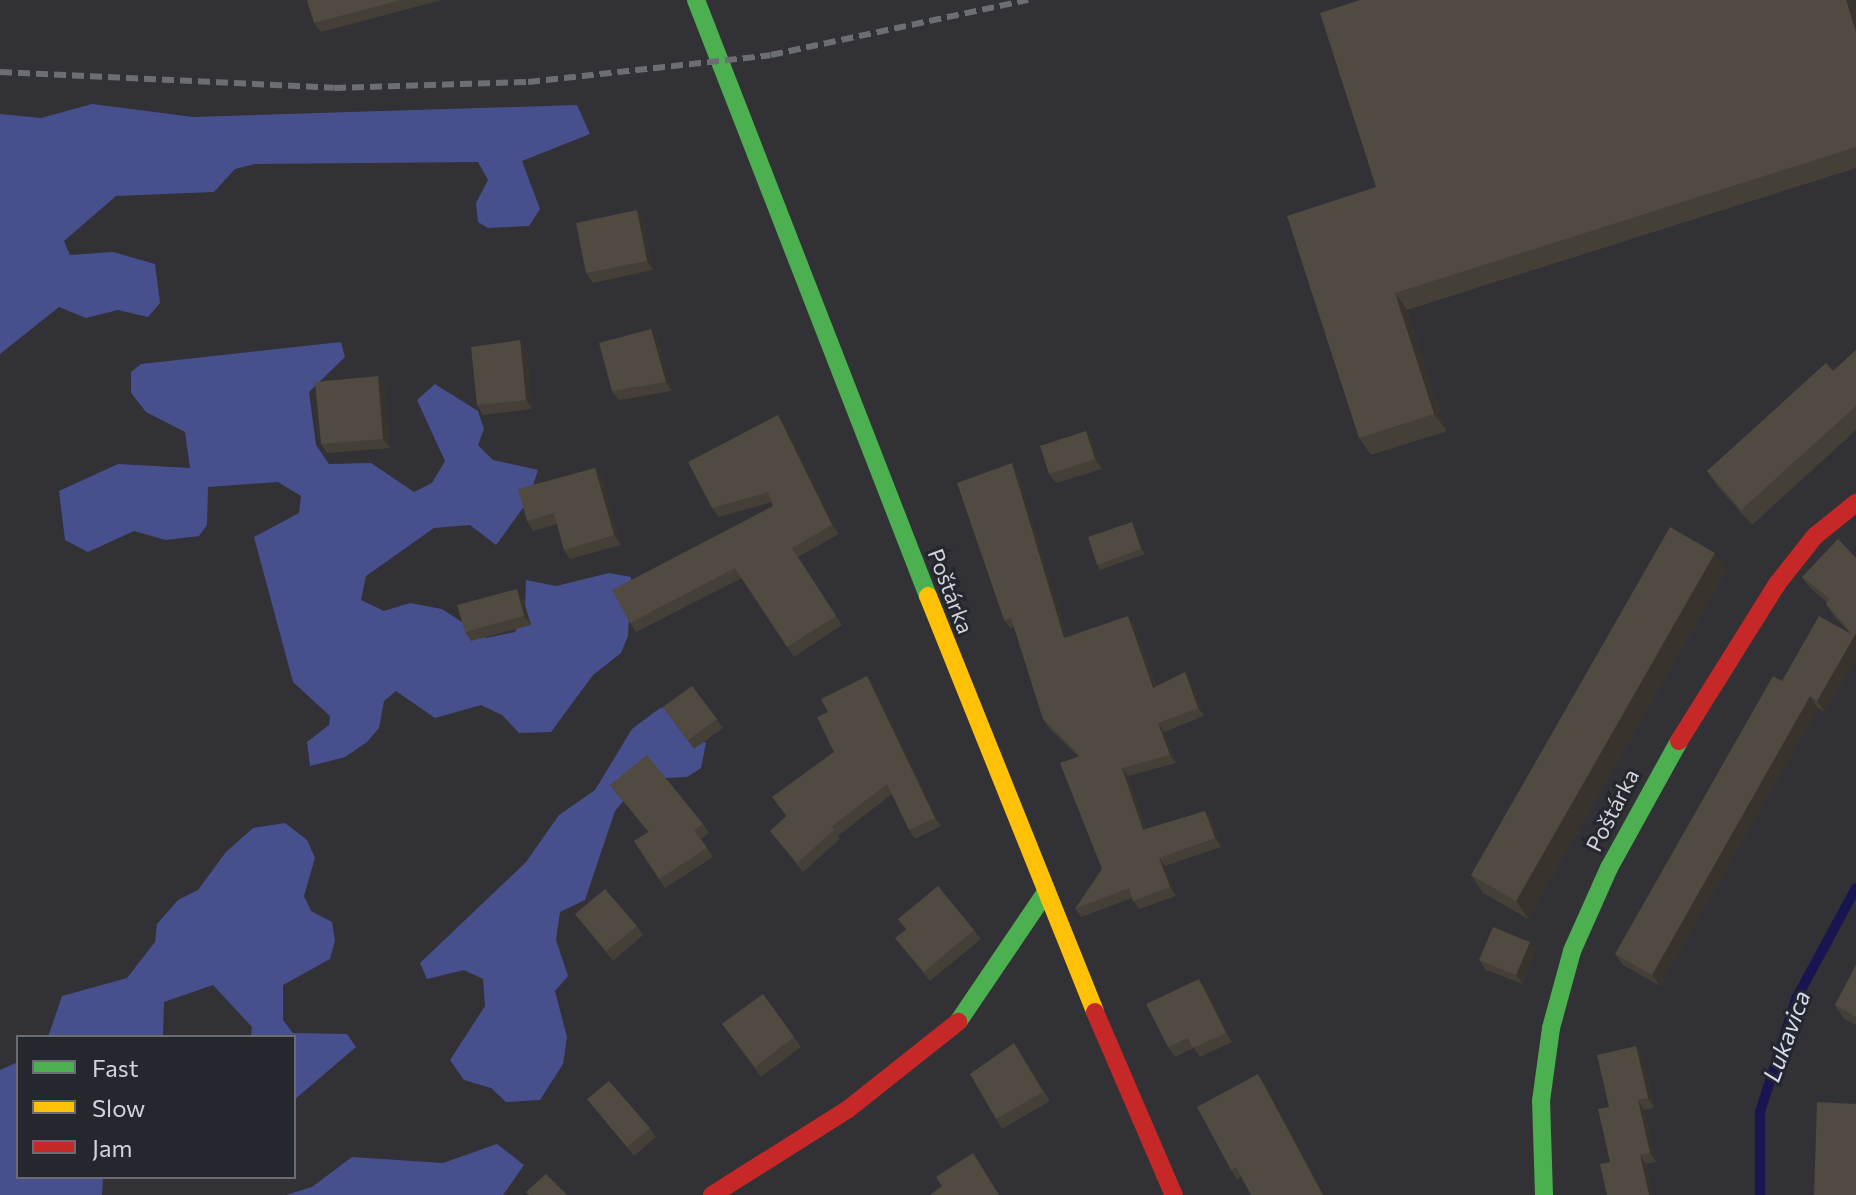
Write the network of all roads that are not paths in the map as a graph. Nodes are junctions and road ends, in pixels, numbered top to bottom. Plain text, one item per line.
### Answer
1 (696, 0) edge
2 (1856, 503) edge
3 (1044, 895) junction
4 (712, 1195) edge
5 (1174, 1195) edge
6 (1544, 1195) edge

1 - 3 street, Poštárka
2 - 6 street, Poštárka
3 - 4 street
3 - 5 street, Poštárka

